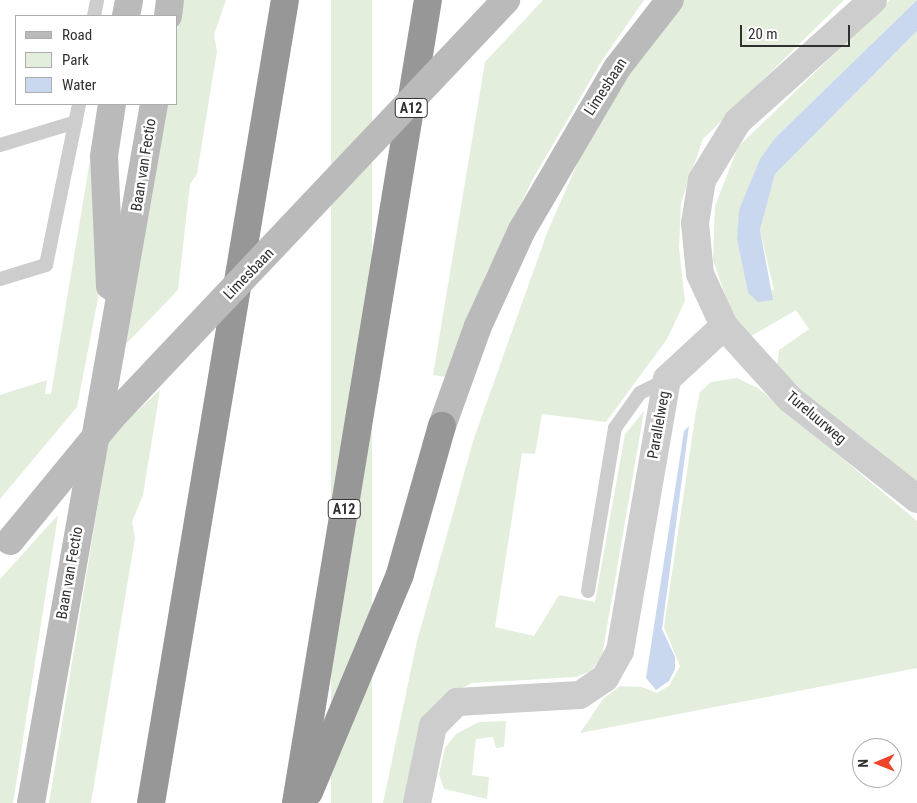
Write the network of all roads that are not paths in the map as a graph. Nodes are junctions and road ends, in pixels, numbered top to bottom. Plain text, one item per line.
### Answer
1 (97, 0) edge
2 (129, 0) edge
3 (170, 0) edge
4 (284, 0) edge
5 (428, 0) edge
6 (506, 0) edge
7 (670, 0) edge
8 (873, 0) edge
9 (94, 15) edge
10 (126, 15) edge
11 (168, 15) edge
12 (79, 105) edge
13 (112, 105) edge
14 (154, 105) edge
15 (76, 122) junction
16 (0, 146) edge
17 (0, 280) edge
18 (724, 326) junction
19 (109, 343) junction
20 (667, 379) junction
21 (442, 426) joint
22 (917, 499) edge
23 (5, 548) edge
24 (588, 590) dead end
25 (31, 803) edge
26 (151, 803) edge
27 (296, 803) edge
28 (304, 803) edge
29 (417, 803) edge

1 - 9 lane
2 - 10 main road
3 - 11 main road
4 - 26 highway
5 - 27 highway, A12
6 - 23 main road, Limesbaan, bridge
7 - 21 main road, Limesbaan
8 - 18 street
12 - 15 lane
13 - 19 main road, Baan van Fectio
14 - 19 main road, Baan van Fectio
15 - 16 lane
15 - 17 lane
18 - 20 street, Parallelweg
18 - 22 street, Tureluurweg
19 - 25 main road, Baan van Fectio
20 - 24 lane
20 - 29 street, Parallelweg
21 - 28 highway

